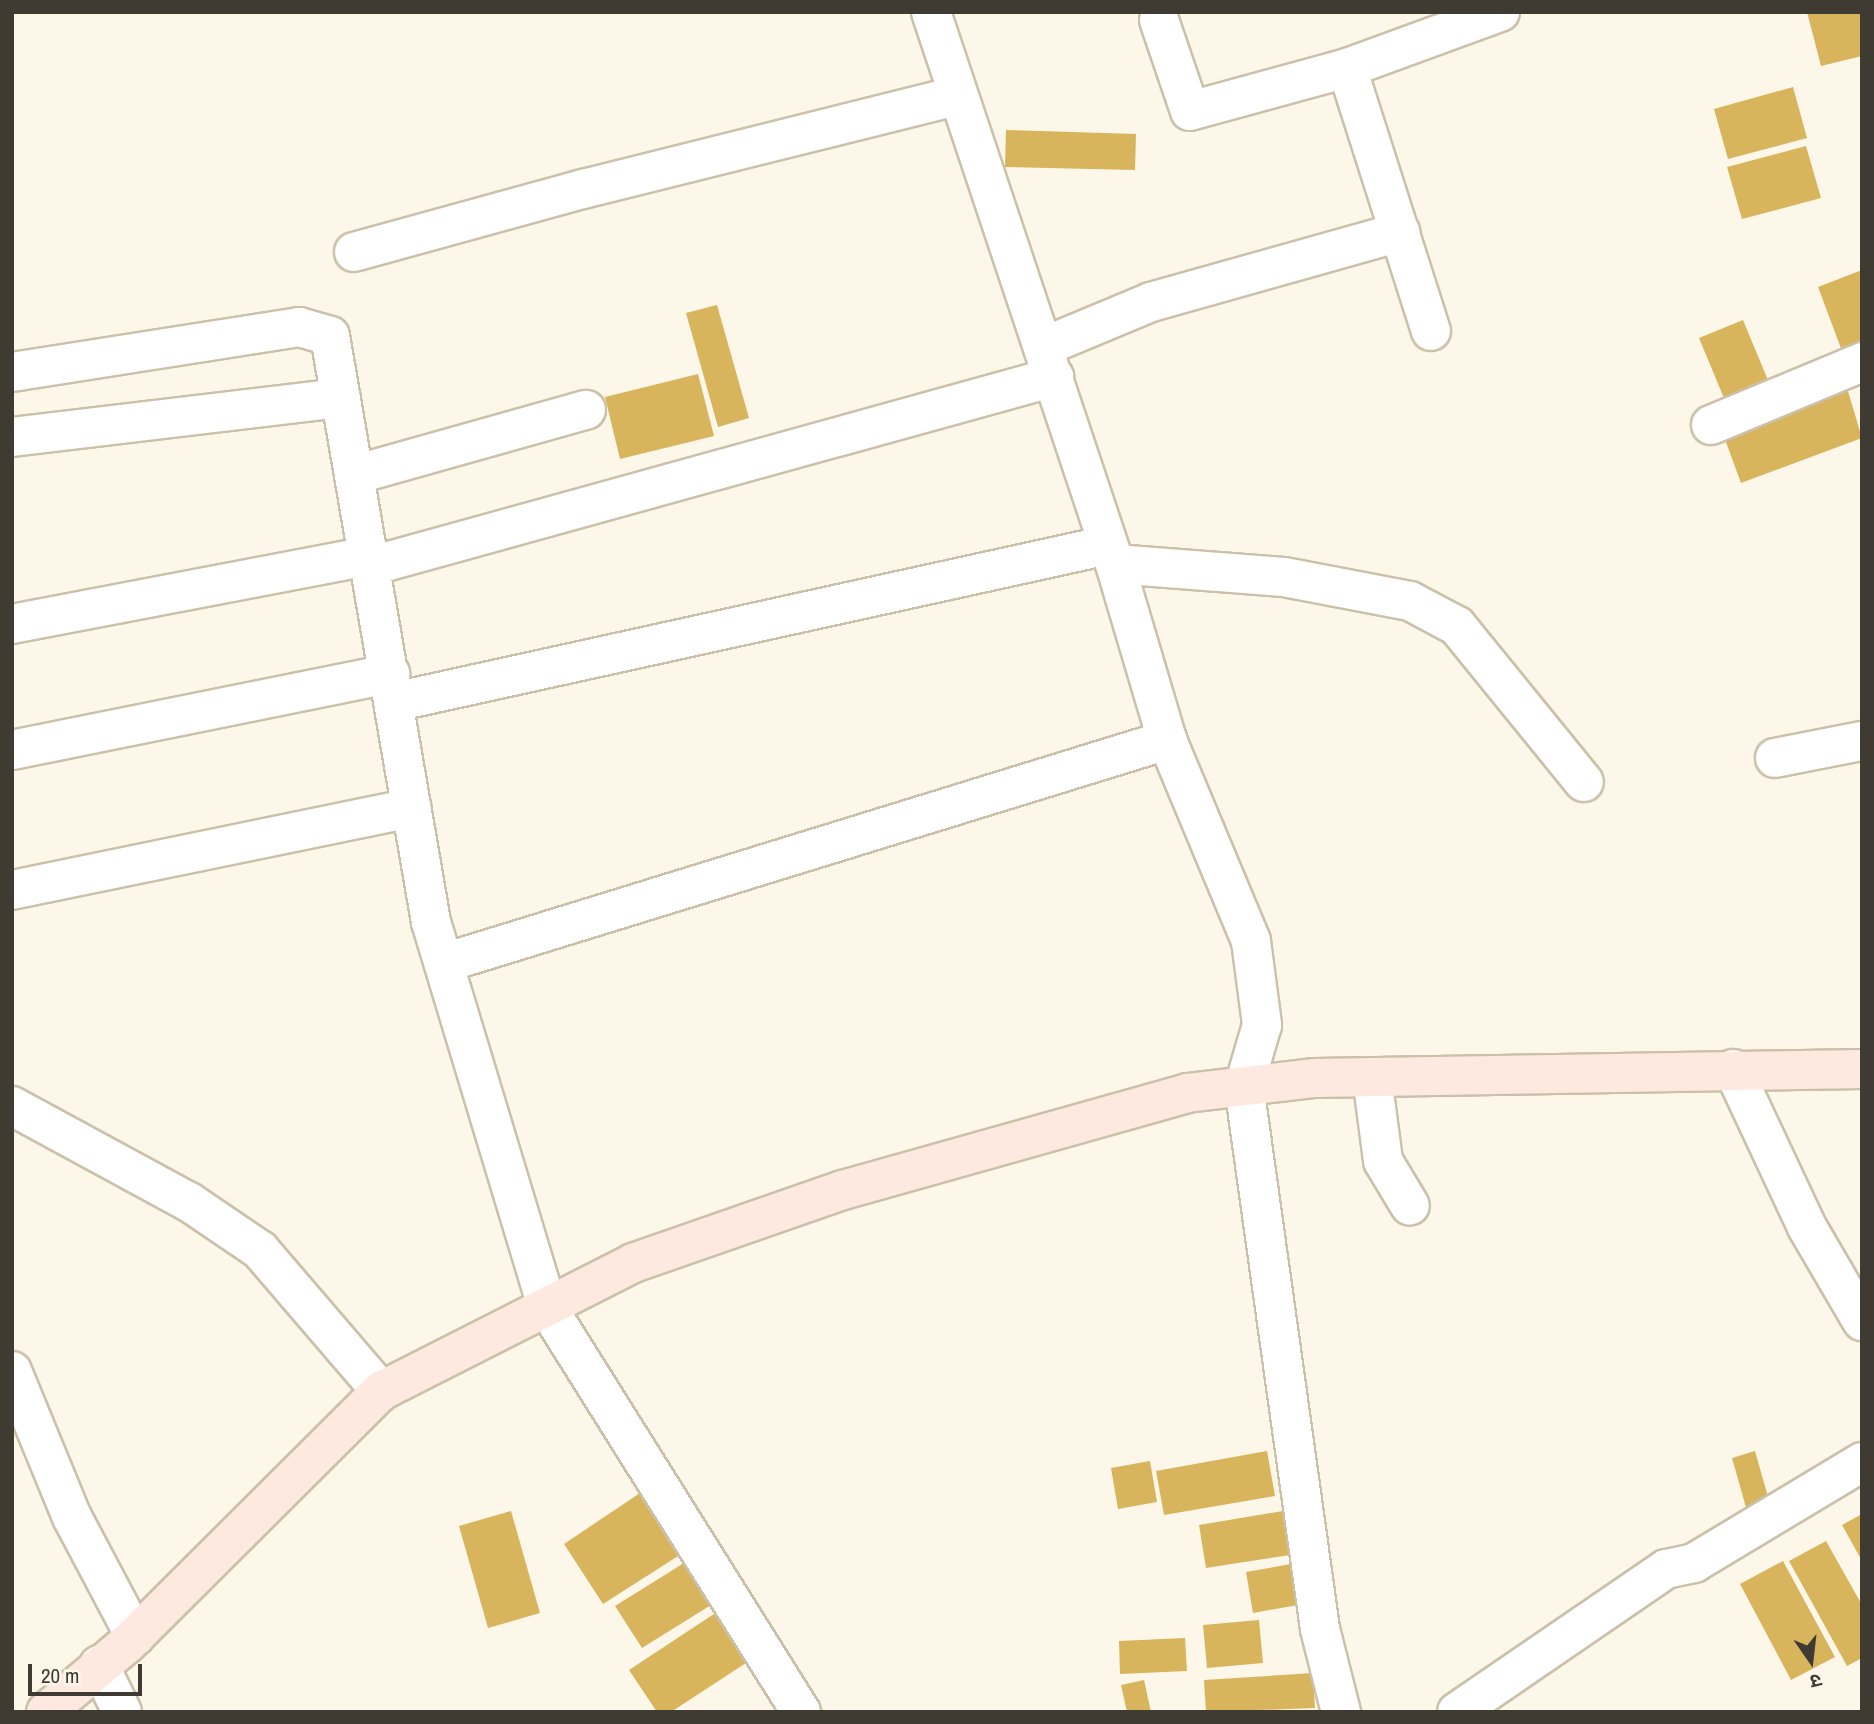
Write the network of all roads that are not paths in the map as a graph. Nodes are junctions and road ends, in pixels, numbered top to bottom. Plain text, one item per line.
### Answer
1 (931, 12) edge
2 (1500, 12) edge
3 (1167, 15) edge
4 (1347, 68) junction
5 (957, 96) junction
6 (1399, 232) junction
7 (355, 252) dead end
8 (1432, 331) dead end
9 (1049, 362) junction
10 (1862, 362) edge
11 (12, 372) edge
12 (341, 398) junction
13 (586, 410) dead end
14 (1711, 425) dead end
15 (12, 437) edge
16 (354, 475) junction
17 (1111, 555) junction
18 (370, 561) junction
19 (12, 624) edge
20 (392, 688) junction
21 (1167, 740) junction
22 (1862, 741) edge
23 (12, 750) edge
24 (1775, 758) dead end
25 (1584, 782) dead end
26 (412, 808) junction
27 (12, 891) edge
28 (444, 963) junction
29 (1733, 1069) junction
30 (1862, 1069) edge
31 (1372, 1077) junction
32 (1244, 1086) junction
33 (12, 1105) edge
34 (1410, 1206) dead end
35 (547, 1307) junction
36 (1862, 1321) edge
37 (12, 1371) edge
38 (381, 1391) junction
39 (1862, 1462) edge
40 (135, 1636) junction
41 (99, 1665) junction
42 (46, 1712) edge
43 (122, 1712) edge
44 (801, 1712) edge
45 (1341, 1712) edge
46 (1457, 1712) edge

1 - 5 street
2 - 4 street
3 - 4 street
4 - 6 street
5 - 7 street
5 - 9 street
6 - 8 street
6 - 9 street
9 - 17 street
9 - 18 street
10 - 14 street
11 - 12 street
12 - 15 street
12 - 16 street
13 - 16 street
16 - 18 street
17 - 20 street
17 - 21 street
17 - 25 street
18 - 19 street
18 - 20 street
20 - 23 street
20 - 26 street
21 - 28 street
21 - 32 street
22 - 24 street
26 - 27 street
26 - 28 street
28 - 35 street
29 - 30 main road
29 - 31 main road
29 - 36 street
31 - 32 main road
31 - 34 street
32 - 35 main road
32 - 45 street
33 - 38 street
35 - 38 main road
35 - 44 street
37 - 40 street
38 - 40 main road
39 - 46 street
40 - 41 main road
41 - 42 main road
41 - 43 street

